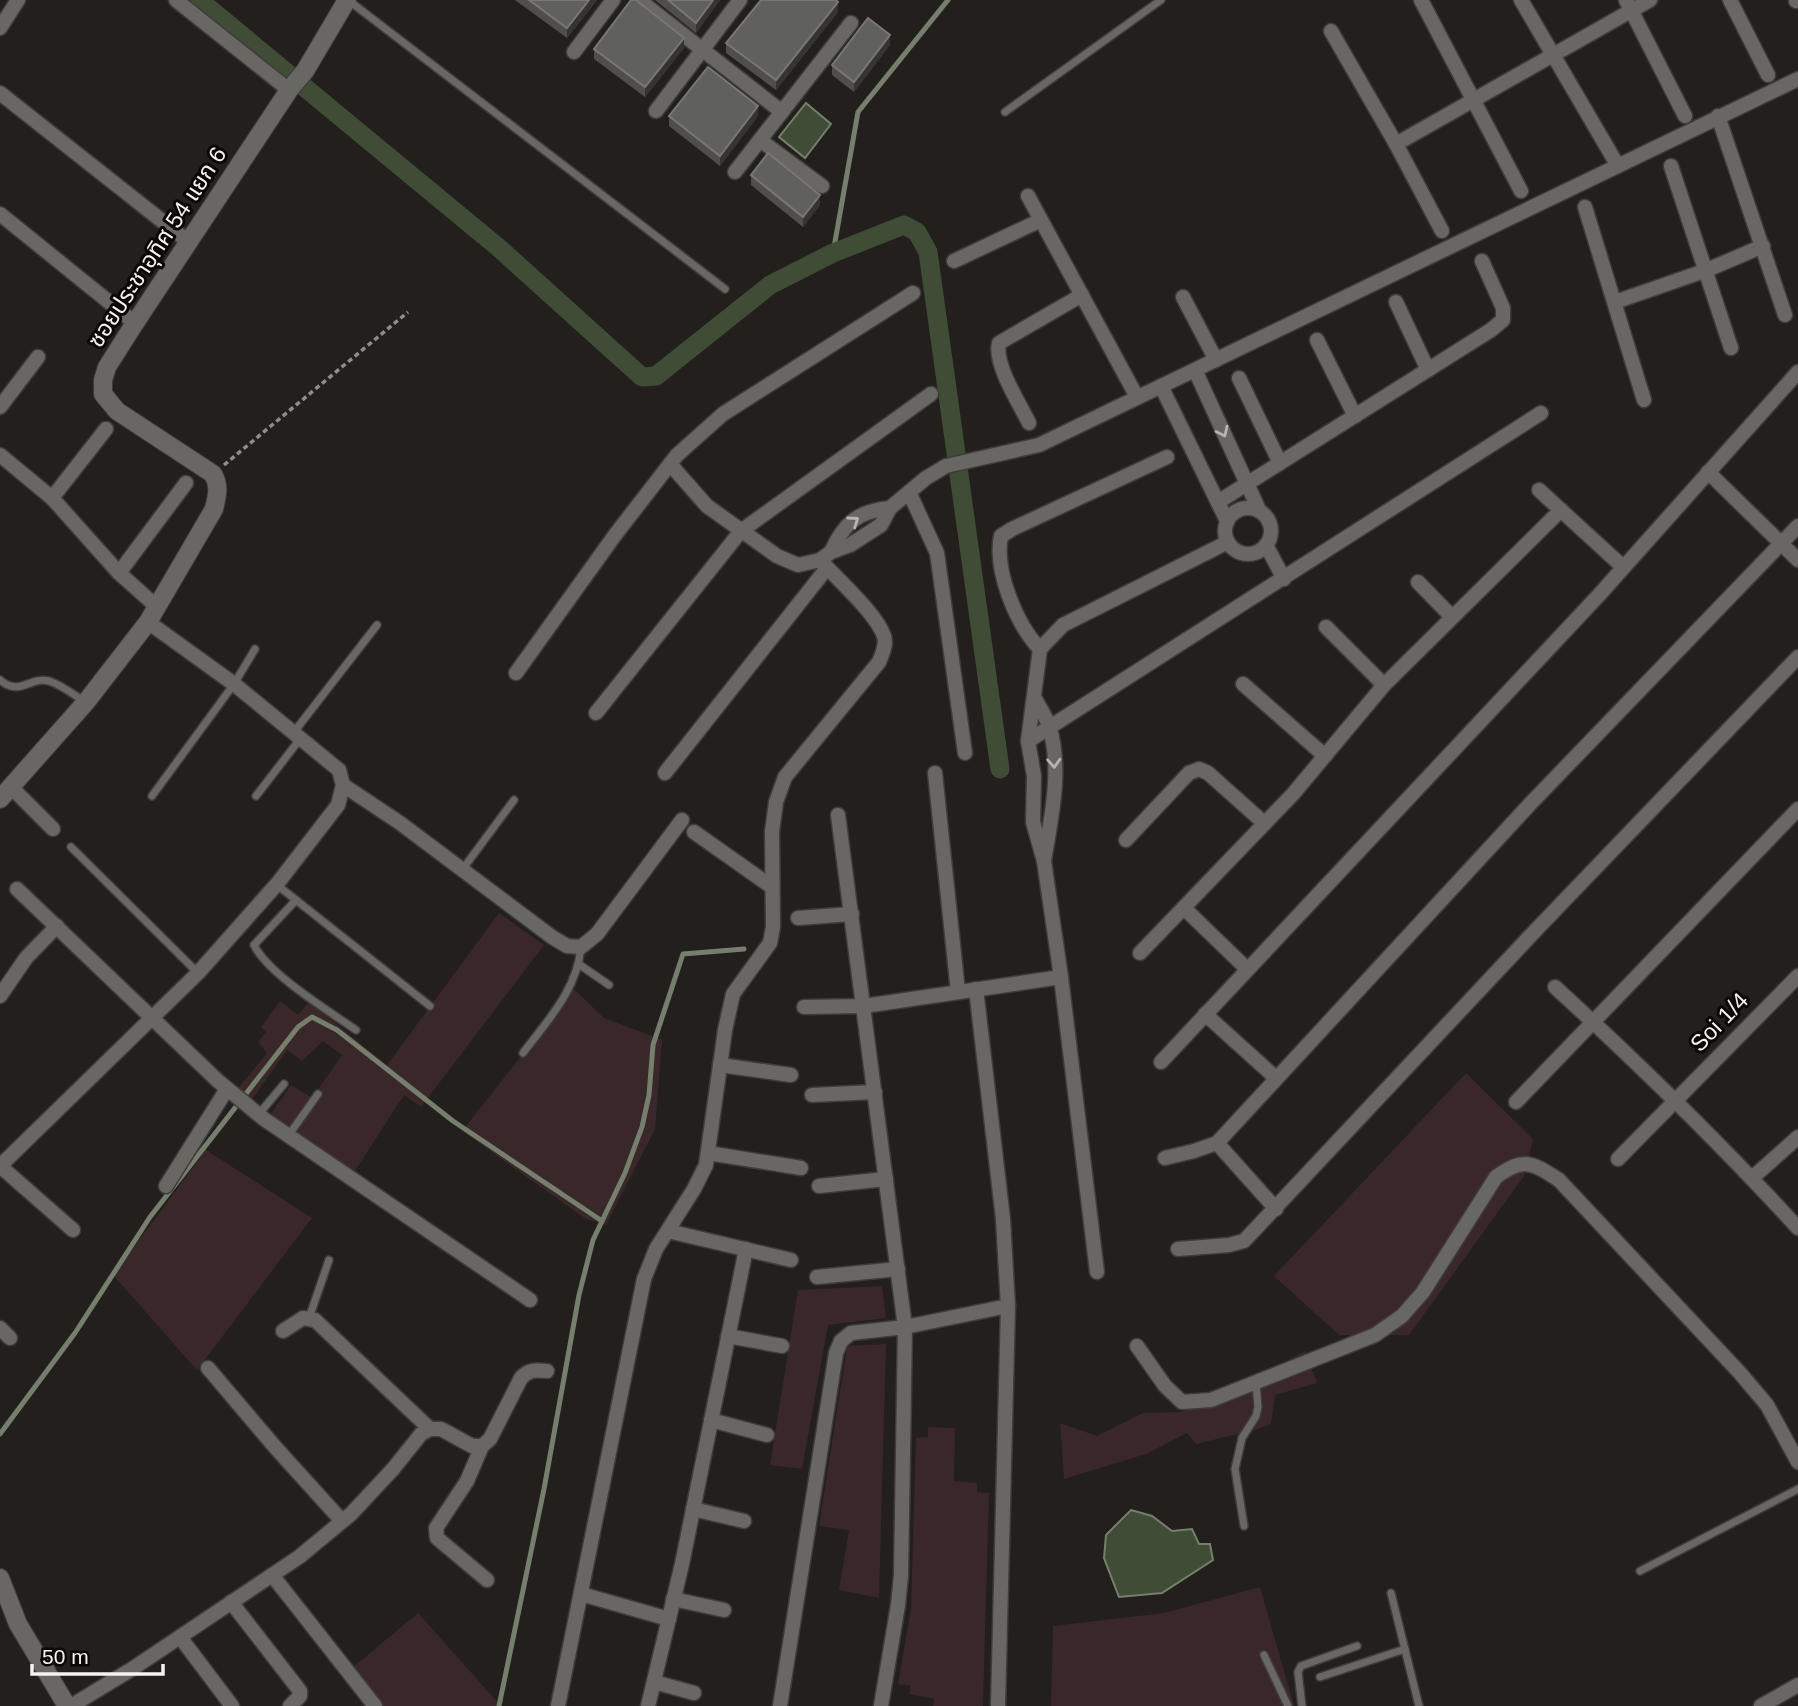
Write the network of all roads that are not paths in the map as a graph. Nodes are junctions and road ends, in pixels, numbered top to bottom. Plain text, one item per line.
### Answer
1 (18, 0) edge
2 (176, 0) edge
3 (347, 0) edge
4 (614, 0) edge
5 (639, 0) edge
6 (740, 0) edge
7 (1161, 0) edge
8 (1421, 0) edge
9 (1521, 0) edge
10 (1650, 0) edge
11 (1730, 0) edge
12 (1629, 5) edge
13 (851, 23) dead end
14 (0, 28) edge
15 (1331, 31) dead end
16 (702, 50) junction
17 (574, 52) dead end
18 (1554, 55) junction
19 (1768, 75) dead end
20 (1798, 79) edge
21 (289, 90) junction
22 (0, 93) edge
23 (1475, 99) junction
24 (656, 111) dead end
25 (782, 112) junction
26 (1006, 112) dead end
27 (1685, 116) dead end
28 (1718, 116) junction
29 (760, 140) junction
30 (1396, 144) junction
31 (1618, 166) junction
32 (1671, 166) dead end
33 (735, 172) dead end
34 (822, 186) dead end
35 (1521, 191) dead end
36 (1028, 196) dead end
37 (1585, 206) dead end
38 (0, 214) edge
39 (1041, 220) junction
40 (1442, 231) dead end
41 (190, 243) junction
42 (1763, 246) junction
43 (954, 261) dead end
44 (1482, 261) dead end
45 (1707, 270) junction
46 (724, 289) dead end
47 (913, 293) dead end
48 (1082, 295) junction
49 (1183, 297) dead end
50 (1396, 302) dead end
51 (1615, 302) junction
52 (1785, 315) dead end
53 (135, 323) junction
54 (1317, 340) dead end
55 (1731, 348) dead end
56 (38, 357) dead end
57 (1216, 360) junction
58 (1195, 370) junction
59 (1428, 370) junction
60 (1798, 372) edge
61 (1239, 378) dead end
62 (1161, 386) junction
63 (931, 394) dead end
64 (1137, 397) junction
65 (1644, 400) dead end
66 (0, 407) edge
67 (1541, 413) dead end
68 (1355, 416) junction
69 (1029, 423) dead end
70 (106, 429) dead end
71 (0, 455) edge
72 (1167, 457) dead end
73 (1280, 463) junction
74 (670, 464) junction
75 (1708, 472) junction
76 (186, 483) dead end
77 (1247, 484) junction
78 (1539, 490) dead end
79 (909, 492) junction
80 (52, 498) junction
81 (1218, 502) junction
82 (1259, 510) junction
83 (1561, 510) junction
84 (1227, 521) junction
85 (1798, 526) edge
86 (741, 531) junction
87 (1228, 542) junction
88 (1781, 543) junction
89 (1266, 545) junction
90 (826, 560) junction
91 (1798, 560) edge
92 (1623, 566) junction
93 (119, 573) junction
94 (1284, 579) junction
95 (1418, 582) dead end
96 (152, 614) junction
97 (1452, 617) junction
98 (377, 625) dead end
99 (1326, 627) dead end
100 (255, 649) dead end
101 (1040, 649) junction
102 (1798, 657) edge
103 (516, 673) dead end
104 (0, 680) edge
105 (234, 684) junction
106 (1243, 684) dead end
107 (1384, 685) junction
108 (1035, 699) junction
109 (86, 702) junction
110 (596, 713) dead end
111 (1049, 728) junction
112 (297, 735) junction
113 (1028, 741) junction
114 (965, 753) dead end
115 (1325, 756) junction
116 (665, 773) dead end
117 (935, 773) dead end
118 (343, 785) junction
119 (6, 793) edge
120 (152, 796) dead end
121 (256, 796) dead end
122 (514, 800) dead end
123 (1798, 809) edge
124 (838, 815) dead end
125 (682, 820) dead end
126 (1264, 823) junction
127 (53, 829) dead end
128 (694, 832) dead end
129 (1125, 840) dead end
130 (71, 847) dead end
131 (1044, 861) junction
132 (462, 870) junction
133 (277, 884) junction
134 (772, 887) junction
135 (17, 889) dead end
136 (296, 900) junction
137 (1184, 908) junction
138 (852, 914) junction
139 (798, 918) dead end
140 (57, 926) junction
141 (582, 947) junction
142 (1140, 953) dead end
143 (580, 965) junction
144 (1247, 969) junction
145 (198, 972) junction
146 (1798, 975) edge
147 (1061, 977) junction
148 (609, 985) dead end
149 (1555, 988) dead end
150 (976, 989) junction
151 (958, 992) junction
152 (0, 996) edge
153 (429, 1006) dead end
154 (864, 1006) junction
155 (804, 1007) dead end
156 (1205, 1014) junction
157 (151, 1018) junction
158 (1593, 1022) junction
159 (356, 1030) dead end
160 (523, 1053) dead end
161 (1161, 1062) dead end
162 (720, 1065) junction
163 (791, 1075) dead end
164 (1276, 1078) junction
165 (284, 1084) dead end
166 (230, 1091) junction
167 (875, 1092) junction
168 (318, 1094) dead end
169 (812, 1095) dead end
170 (1675, 1101) junction
171 (1516, 1102) dead end
172 (254, 1112) junction
173 (288, 1136) junction
174 (1798, 1137) edge
175 (1217, 1143) junction
176 (708, 1153) junction
177 (1165, 1158) dead end
178 (1618, 1159) dead end
179 (0, 1166) edge
180 (801, 1168) dead end
181 (1752, 1178) junction
182 (886, 1179) junction
183 (166, 1186) dead end
184 (819, 1186) dead end
185 (1276, 1209) junction
186 (1798, 1228) edge
187 (73, 1230) dead end
188 (668, 1231) junction
189 (1178, 1248) dead end
190 (746, 1249) junction
191 (329, 1260) dead end
192 (791, 1261) dead end
193 (898, 1269) junction
194 (1097, 1272) dead end
195 (817, 1277) dead end
196 (530, 1300) dead end
197 (1008, 1306) junction
198 (309, 1318) junction
199 (905, 1326) junction
200 (283, 1331) dead end
201 (728, 1336) junction
202 (782, 1346) dead end
203 (1138, 1346) dead end
204 (208, 1368) dead end
205 (547, 1371) dead end
206 (1256, 1382) junction
207 (711, 1420) junction
208 (430, 1429) junction
209 (767, 1435) dead end
210 (482, 1446) junction
211 (1798, 1462) edge
212 (1798, 1489) edge
213 (693, 1510) junction
214 (342, 1521) junction
215 (744, 1521) dead end
216 (1244, 1526) dead end
217 (1640, 1571) dead end
218 (272, 1575) junction
219 (0, 1578) edge
220 (487, 1580) dead end
221 (1391, 1593) dead end
222 (581, 1594) junction
223 (673, 1599) junction
224 (231, 1602) junction
225 (724, 1610) dead end
226 (669, 1619) junction
227 (180, 1637) junction
228 (1357, 1646) dead end
229 (1405, 1649) junction
230 (1265, 1655) dead end
231 (1320, 1677) dead end
232 (654, 1682) junction
233 (1798, 1685) edge
234 (694, 1693) dead end
235 (69, 1706) edge
236 (232, 1706) edge
237 (290, 1706) edge
238 (375, 1706) edge
239 (558, 1706) edge
240 (648, 1706) edge
241 (780, 1706) edge
242 (881, 1706) edge
243 (998, 1706) edge
244 (1288, 1706) edge
245 (1302, 1706) edge
246 (1419, 1706) edge
247 (1761, 1706) edge

1 - 14 street
2 - 21 street
3 - 21 street, ซอยประชาอุทิศ 54 แยก 6
3 - 46 lane
4 - 17 street
5 - 16 street
6 - 16 street
7 - 26 lane
8 - 23 street
9 - 18 street
10 - 12 street
11 - 19 street
12 - 18 street
12 - 27 street
13 - 25 street
15 - 30 street
16 - 24 street
16 - 25 street
18 - 23 street
18 - 31 street
20 - 28 street
21 - 41 street, ซอยประชาอุทิศ 54 แยก 6
22 - 41 street
23 - 30 street
23 - 35 street
25 - 29 street
28 - 31 street
28 - 42 street
29 - 33 street
29 - 34 street
30 - 40 street
31 - 57 street
32 - 45 street
36 - 39 street
37 - 51 street
38 - 53 street
39 - 43 street
39 - 48 street
41 - 53 street, ซอยประชาอุทิศ 54 แยก 6
42 - 45 street
42 - 52 street
44 - 59 street
45 - 51 street
45 - 55 street
47 - 74 street
48 - 64 street
48 - 69 street
49 - 57 street
50 - 59 street
51 - 65 street
53 - 96 street, ซอยประชาอุทิศ 54 แยก 6
54 - 68 street
56 - 66 street
57 - 58 street
58 - 62 street
58 -> 77 street
59 - 68 street
60 - 75 street
61 - 73 street
62 - 64 street
62 - 81 street
63 - 86 street
64 - 79 street
67 - 94 street
68 - 73 street
70 - 80 street
71 - 80 street
72 - 101 street
73 - 77 street
74 - 86 street
74 - 103 street
75 - 88 street
75 - 92 street
76 - 93 street
77 - 81 street
77 - 82 street
78 - 83 street
79 - 90 street
79 - 114 street
80 - 93 street
81 - 84 street
82 - 84 street
82 - 89 street
83 - 92 street
83 - 97 street
84 - 87 street
85 - 88 street
86 - 90 street
86 - 110 street
87 - 89 street
87 - 101 street
88 - 91 street
88 - 164 street
89 - 94 street
90 - 116 street
90 - 134 street
92 - 144 street
93 - 96 street
94 - 111 street
95 - 97 street
96 - 105 street
96 - 109 street
97 - 107 street
98 - 112 lane
99 - 107 street
100 - 105 lane
101 - 108 street
102 - 185 street
104 - 109 lane
105 - 112 street
105 - 120 lane
106 - 115 street
107 - 115 street
108 - 111 street
108 - 113 street
109 - 119 street
111 - 113 street
111 -> 131 street
112 - 118 street
112 - 121 lane
113 - 131 street
115 - 126 street
117 - 151 street
118 - 132 street
118 - 133 street
119 - 127 street
122 - 132 lane
123 - 158 street
124 - 138 street
125 - 141 street
126 - 129 street
126 - 137 street
128 - 134 street
130 - 145 lane
131 - 147 street
132 - 141 street
133 - 136 lane
133 - 145 street
134 - 162 street
135 - 140 street
136 - 153 lane
136 - 159 lane
137 - 142 street
137 - 144 street
138 - 139 street
138 - 154 street
140 - 152 street
140 - 157 street
141 - 143 lane
143 - 148 lane
143 - 160 lane
144 - 156 street
145 - 157 street
146 - 170 street, Soi 1/4
147 - 150 street
147 - 194 street
149 - 158 street
150 - 151 street
150 - 197 street
151 - 154 street
154 - 155 street
154 - 167 street
156 - 161 street
156 - 164 street
157 - 166 street
157 - 179 street
158 - 170 street
158 - 171 street
162 - 163 street
162 - 176 street
164 - 175 street
165 - 172 lane
166 - 172 street
166 - 183 street
167 - 169 street
167 - 182 street
168 - 173 lane
170 - 178 street, Soi 1/4
170 - 181 street
172 - 173 street
173 - 196 street
174 - 181 street
175 - 177 street
175 - 185 street
176 - 180 street
176 - 188 street
179 - 187 street
181 - 186 street
182 - 184 street
182 - 193 street
185 - 189 street
188 - 190 street
188 - 222 street
190 - 192 street
190 - 201 street
191 - 198 lane
193 - 195 street
193 - 199 street
197 - 199 street
197 - 243 street
198 - 200 street
198 - 208 street
199 - 241 street
199 - 242 street
201 - 202 street
201 - 207 street
203 - 206 street
204 - 214 street
205 - 210 street
206 - 211 street
206 - 216 lane
207 - 209 street
207 - 213 street
208 - 210 street
208 - 214 street
210 - 220 street
212 - 217 lane
213 - 215 street
213 - 223 street
214 - 218 street
218 - 224 street
218 - 238 street
219 - 235 street
221 - 229 lane
222 - 226 street
222 - 239 street
223 - 225 street
223 - 226 street
224 - 227 street
224 - 237 street
226 - 232 street
227 - 235 street
227 - 236 street
228 - 245 lane
229 - 231 lane
229 - 246 lane
230 - 244 lane
232 - 234 street
232 - 240 street
233 - 247 street

